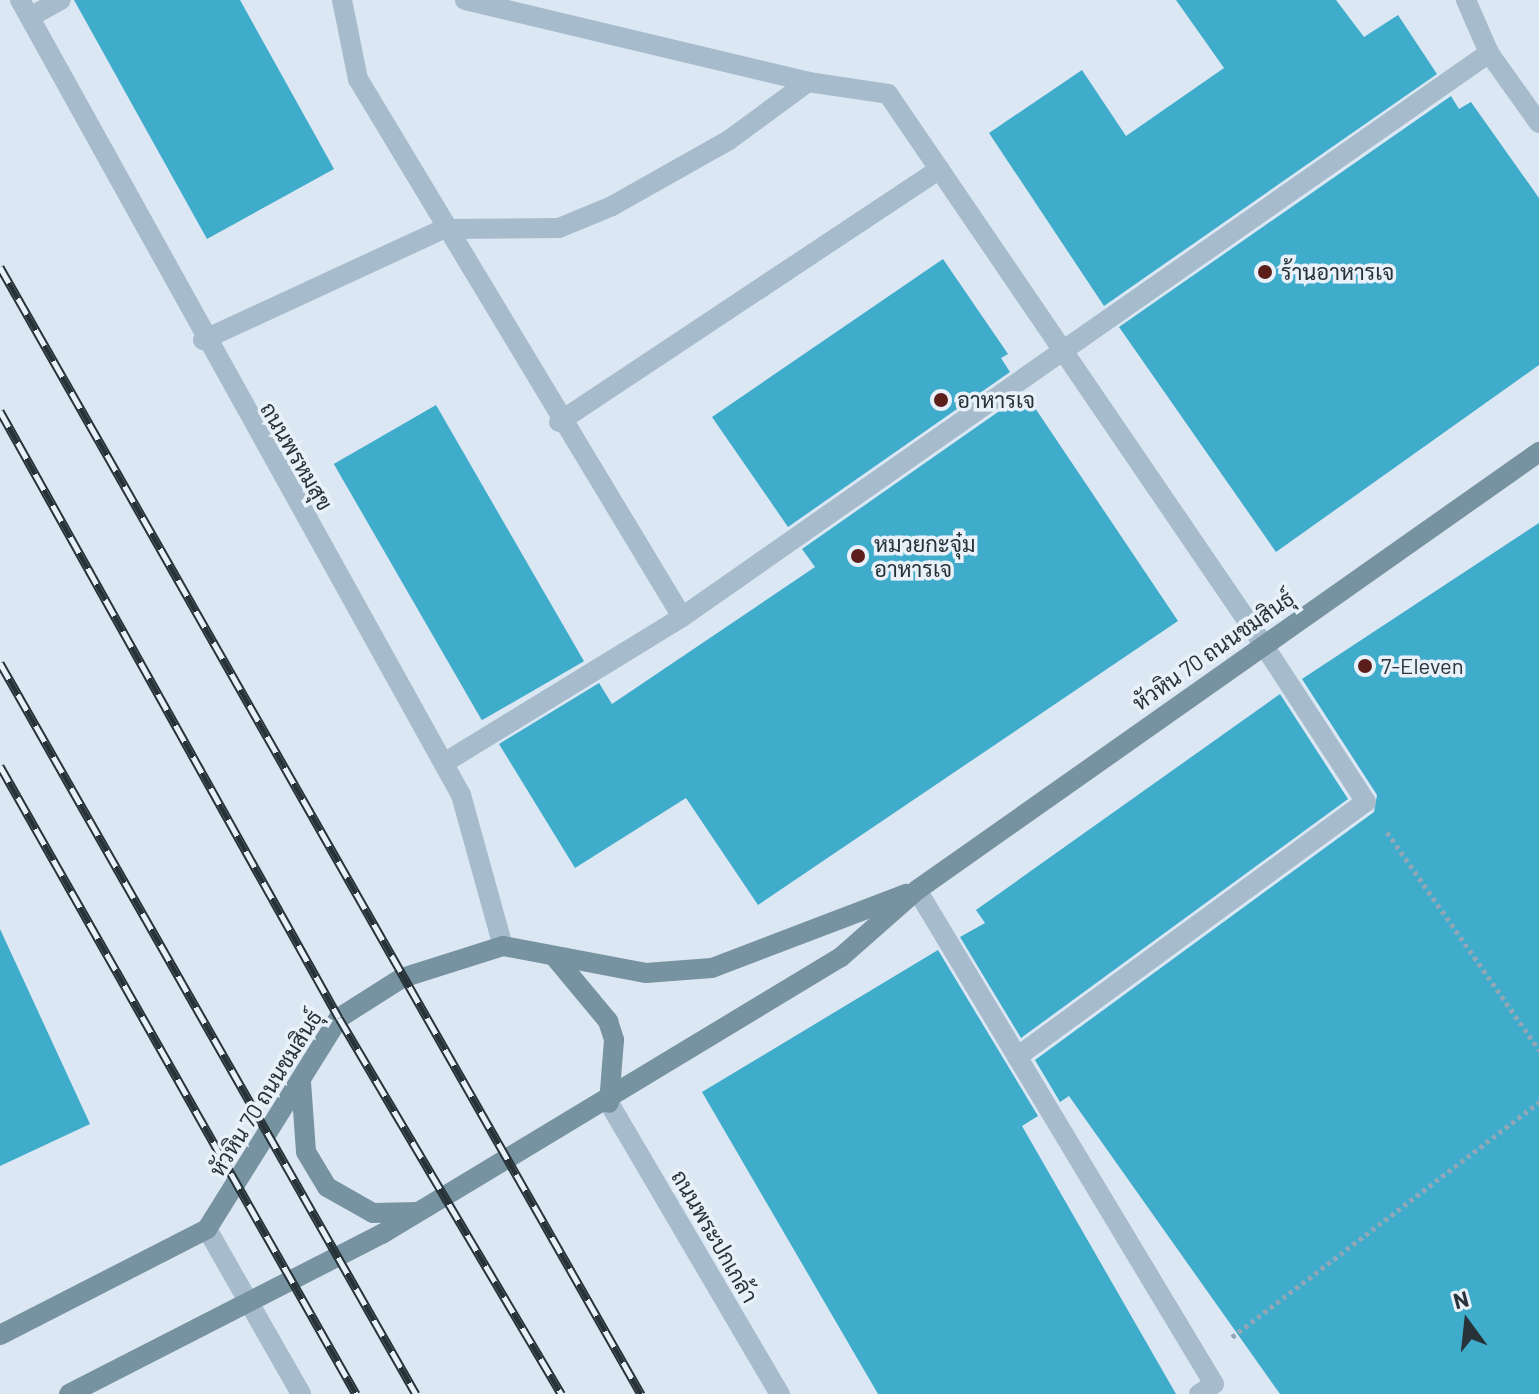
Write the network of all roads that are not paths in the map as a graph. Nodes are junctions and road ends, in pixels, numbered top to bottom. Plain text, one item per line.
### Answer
1 (61, 0) edge
2 (342, 0) edge
3 (465, 0) edge
4 (1466, 0) edge
5 (25, 8) edge
6 (1489, 53) junction
7 (808, 82) junction
8 (1539, 123) edge
9 (940, 169) junction
10 (443, 229) junction
11 (203, 340) junction
12 (1066, 353) junction
13 (559, 422) junction
14 (1539, 452) edge
15 (682, 617) junction
16 (1263, 644) junction
17 (444, 763) junction
18 (917, 890) junction
19 (503, 946) junction
20 (554, 956) junction
21 (1017, 1057) junction
22 (301, 1077) junction
23 (609, 1103) junction
24 (421, 1212) junction
25 (207, 1229) junction
26 (248, 1301) junction
27 (0, 1335) edge
28 (69, 1394) edge
29 (301, 1394) edge
30 (780, 1394) edge
31 (1199, 1394) edge

1 - 5 street
2 - 10 street
3 - 7 street
4 - 6 street
5 - 11 street, ถนนพรหมสุข
6 - 8 street
6 - 12 street
7 - 9 street
7 - 10 street
9 - 12 street
9 - 13 street
10 - 11 street
10 - 13 street
11 - 17 street, ถนนพรหมสุข
12 - 15 street
12 - 16 street
13 - 15 street
14 - 16 main road, หัวหิน 70 ถนนชมสินธุ์
15 - 17 street
16 - 18 main road, หัวหิน 70 ถนนชมสินธุ์
16 - 21 street
17 - 19 street, ถนนพรหมสุข
18 - 20 main road, หัวหิน 70 ถนนชมสินธุ์
18 - 21 street
18 - 23 main road, หัวหิน 70 ถนนชมสินธุ์
19 - 20 main road, หัวหิน 70 ถนนชมสินธุ์
19 - 22 main road, หัวหิน 70 ถนนชมสินธุ์
20 - 23 main road
21 - 31 street
22 - 24 main road
22 - 25 main road, หัวหิน 70 ถนนชมสินธุ์
23 - 24 main road, หัวหิน 70 ถนนชมสินธุ์
23 - 30 street, ถนนพระปกเกล้า
24 - 26 main road, หัวหิน 70 ถนนชมสินธุ์
25 - 26 street
25 - 27 main road
26 - 28 main road, หัวหิน 70 ถนนชมสินธุ์
26 - 29 street

